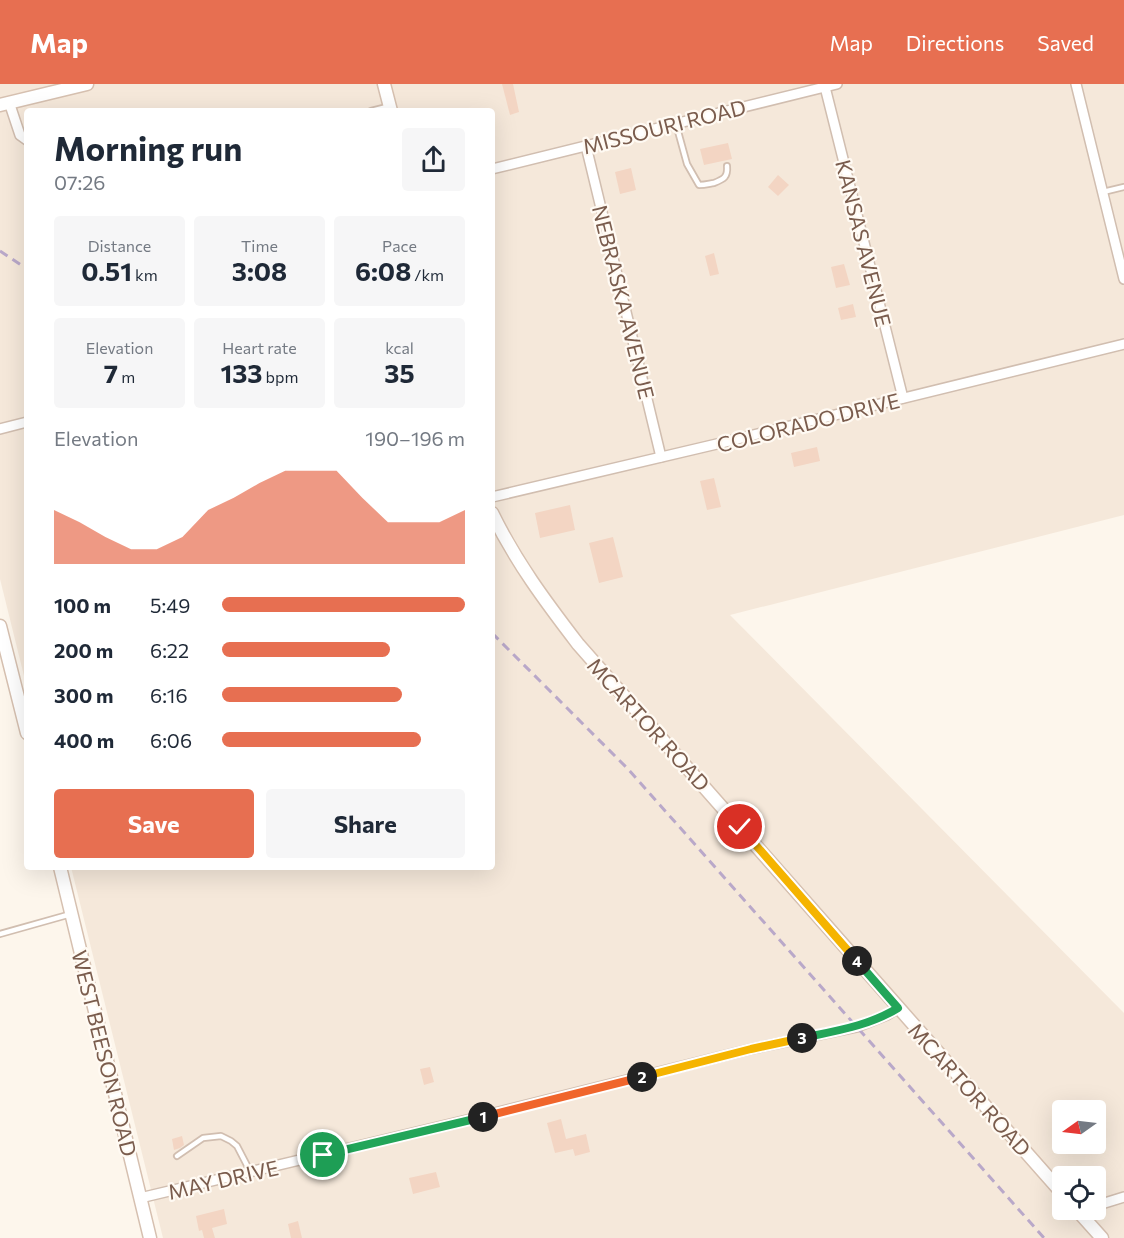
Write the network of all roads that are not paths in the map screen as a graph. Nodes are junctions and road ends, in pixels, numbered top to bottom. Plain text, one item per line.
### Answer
1 (87, 84) edge
2 (384, 84) edge
3 (837, 84) edge
4 (1077, 84) edge
5 (825, 87) junction
6 (5, 104) edge
7 (391, 108) edge
8 (676, 124) junction
9 (24, 138) edge
10 (586, 146) junction
11 (728, 166) dead end
12 (495, 168) edge
13 (1124, 187) edge
14 (1103, 192) junction
15 (1124, 279) edge
16 (1124, 344) edge
17 (903, 398) junction
18 (24, 423) edge
19 (0, 429) edge
20 (661, 457) junction
21 (495, 495) edge
22 (495, 520) edge
23 (0, 630) edge
24 (24, 722) edge
25 (61, 870) edge
26 (71, 914) junction
27 (0, 934) edge
28 (898, 1008) junction
29 (177, 1156) dead end
30 (251, 1173) junction
31 (1052, 1182) edge
32 (1124, 1197) edge
33 (141, 1198) junction
34 (1106, 1203) edge
35 (1089, 1220) edge
36 (150, 1238) edge
37 (1102, 1238) edge

1 - 6 main road
2 - 7 main road
3 - 5 street, MISSOURI ROAD
4 - 14 street
5 - 8 street, MISSOURI ROAD
5 - 17 street, KANSAS AVENUE
6 - 9 street
8 - 10 street, MISSOURI ROAD
8 - 11 lane
10 - 12 street, MISSOURI ROAD
10 - 20 street, NEBRASKA AVENUE
13 - 14 lane
14 - 15 street
16 - 17 street, COLORADO DRIVE
17 - 20 street, COLORADO DRIVE
18 - 19 street
20 - 21 street, COLORADO DRIVE
22 - 28 main road, MCARTOR ROAD
23 - 24 main road
25 - 26 main road, WEST BEESON ROAD
26 - 27 lane
26 - 33 main road, WEST BEESON ROAD
28 - 30 street, MAY DRIVE
28 - 31 main road, MCARTOR ROAD
29 - 30 lane
30 - 33 street, MAY DRIVE
32 - 34 street
33 - 36 main road, WEST BEESON ROAD
35 - 37 main road

